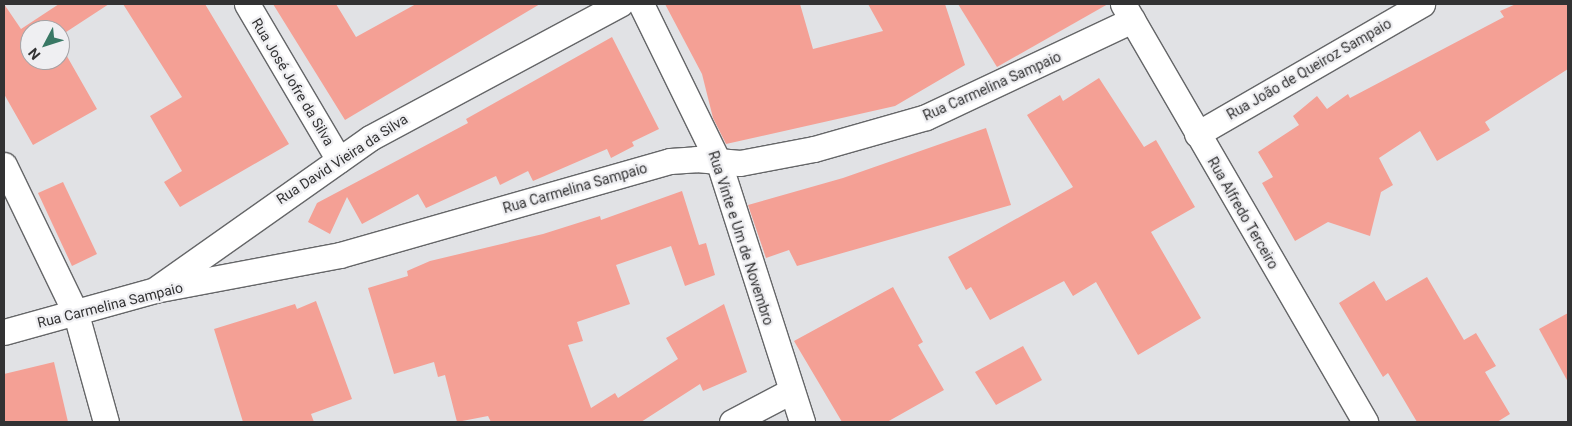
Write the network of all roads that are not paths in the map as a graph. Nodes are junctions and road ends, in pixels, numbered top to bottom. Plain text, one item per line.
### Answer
1 (247, 4) edge
2 (620, 4) edge
3 (641, 4) edge
4 (1422, 4) edge
5 (1127, 12) edge
6 (1197, 134) junction
7 (339, 160) junction
8 (719, 163) junction
9 (4, 165) edge
10 (156, 290) junction
11 (76, 314) junction
12 (4, 332) edge
13 (791, 391) junction
14 (106, 422) edge
15 (732, 422) edge
16 (802, 422) edge
17 (1365, 422) edge

1 - 7 street, Rua José Jofre da Silva
2 - 7 street, Rua David Vieira da Silva
3 - 8 street, Rua Vinte e Um de Novembro
4 - 6 street, Rua João de Queiroz Sampaio
5 - 6 street, Rua Alfredo Terceiro
5 - 8 street, Rua Carmelina Sampaio
6 - 17 street, Rua Alfredo Terceiro
7 - 10 street, Rua David Vieira da Silva
8 - 10 street, Rua Carmelina Sampaio
8 - 13 street, Rua Vinte e Um de Novembro
9 - 11 street
10 - 11 street, Rua Carmelina Sampaio
11 - 12 street, Rua Carmelina Sampaio
11 - 14 street
13 - 15 street
13 - 16 street, Rua Vinte e Um de Novembro

